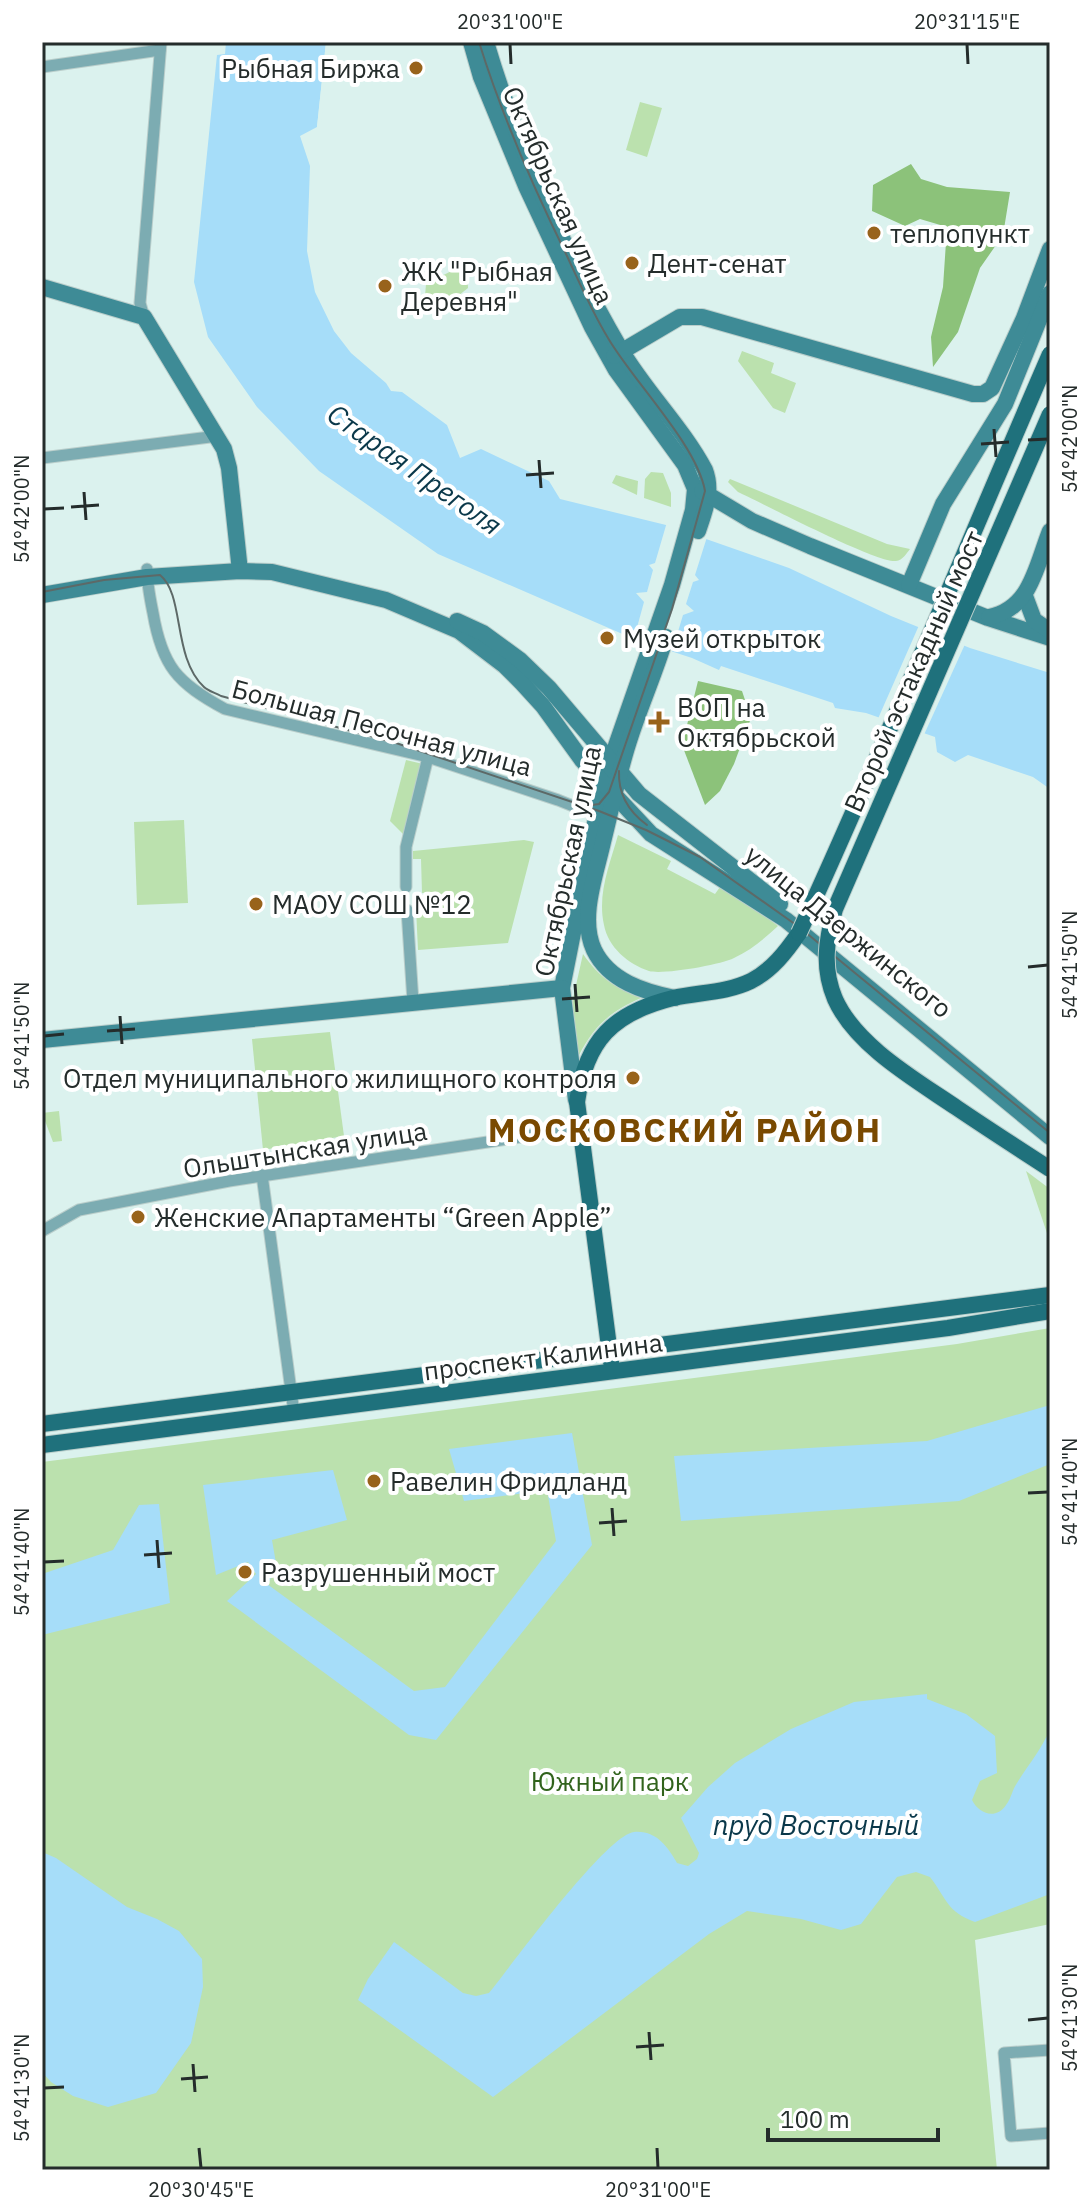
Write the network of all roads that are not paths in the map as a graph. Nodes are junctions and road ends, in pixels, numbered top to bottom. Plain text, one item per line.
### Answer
1 (471, 42) edge
2 (486, 42) edge
3 (161, 46) edge
4 (42, 67) edge
5 (1050, 249) edge
6 (42, 287) edge
7 (1050, 293) edge
8 (144, 317) junction
9 (1050, 354) edge
10 (616, 355) junction
11 (1050, 414) edge
12 (218, 436) junction
13 (42, 458) edge
14 (702, 492) junction
15 (1050, 531) edge
16 (240, 566) junction
17 (147, 573) junction
18 (42, 585) edge
19 (909, 585) junction
20 (42, 595) edge
21 (1025, 596) junction
22 (988, 618) junction
23 (1050, 631) edge
24 (1050, 638) edge
25 (428, 757) junction
26 (616, 766) junction
27 (610, 794) junction
28 (598, 816) junction
29 (406, 887) dead end
30 (407, 910) dead end
31 (562, 988) junction
32 (675, 998) junction
33 (413, 1002) junction
34 (42, 1040) edge
35 (577, 1102) junction
36 (1050, 1126) edge
37 (580, 1128) junction
38 (1050, 1137) edge
39 (1050, 1169) edge
40 (262, 1175) junction
41 (42, 1231) edge
42 (1050, 1295) edge
43 (1050, 1311) edge
44 (609, 1351) junction
45 (612, 1372) junction
46 (290, 1392) junction
47 (294, 1413) junction
48 (42, 1424) edge
49 (42, 1445) edge
50 (1050, 2050) edge
51 (1050, 2133) edge

1 - 10 main road, Октябрьская улица
2 - 10 main road, Октябрьская улица
3 - 4 street
3 - 8 street
5 - 10 main road
6 - 8 main road
7 - 19 main road
8 - 12 main road
9 - 32 main road, Второй эстакадный мост, bridge
10 - 14 main road, Октябрьская улица
11 - 39 main road, Второй эстакадный мост, bridge
12 - 13 street
12 - 16 main road
14 - 19 main road
14 - 26 main road, Октябрьская улица
15 - 21 main road
16 - 17 main road
16 - 26 main road, улица Дзержинского
16 - 27 main road, улица Дзержинского
17 - 18 main road
17 - 20 main road
17 - 25 street, Большая Песочная улица
19 - 22 main road
21 - 22 main road
21 - 23 main road
22 - 24 main road
25 - 28 street, Большая Песочная улица
25 - 29 street
26 - 27 main road, Октябрьская улица
26 - 36 main road, улица Дзержинского
27 - 28 main road, Октябрьская улица
27 - 32 main road, Второй эстакадный мост
27 - 38 main road, улица Дзержинского
28 - 31 main road, Октябрьская улица
30 - 33 street
31 - 33 main road
31 - 35 main road, Октябрьская улица
32 - 35 main road, Второй эстакадный мост
33 - 34 main road
35 - 37 main road, Октябрьская улица
37 - 40 street, Ольштынская улица
37 - 44 main road, Октябрьская улица
40 - 41 street, Ольштынская улица
40 - 46 street
42 - 44 main road, проспект Калинина
43 - 45 main road, проспект Калинина
44 - 45 main road, Октябрьская улица
44 - 46 main road, проспект Калинина
45 - 47 main road, проспект Калинина
46 - 47 street
46 - 48 main road, проспект Калинина
47 - 49 main road, проспект Калинина
50 - 51 street

